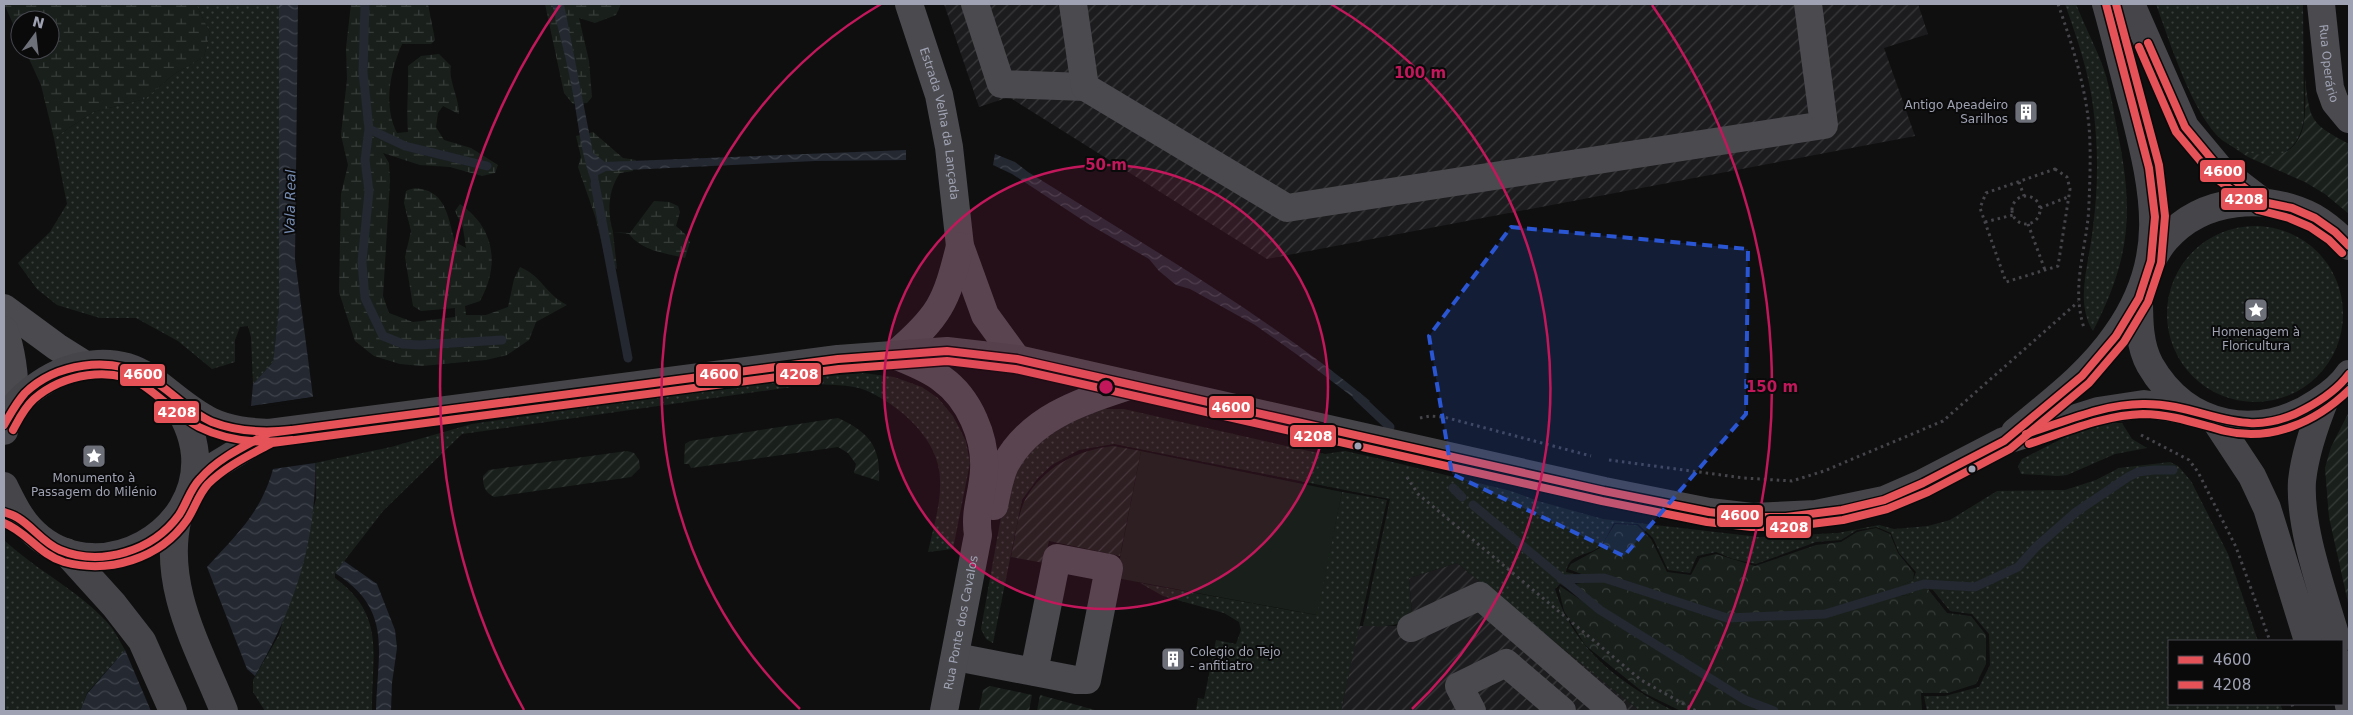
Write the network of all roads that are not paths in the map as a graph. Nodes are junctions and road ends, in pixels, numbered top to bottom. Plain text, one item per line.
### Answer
1 (909, 4) edge
2 (975, 4) edge
3 (1073, 4) edge
4 (1808, 4) edge
5 (2106, 4) edge
6 (2131, 4) edge
7 (2322, 4) edge
8 (1085, 86) junction
9 (2349, 118) edge
10 (2263, 202) junction
11 (960, 246) junction
12 (2349, 246) edge
13 (2150, 261) junction
14 (2139, 298) junction
15 (4, 308) edge
16 (4, 330) edge
17 (894, 355) junction
18 (1017, 358) junction
19 (84, 364) junction
20 (2348, 376) edge
21 (1132, 385) junction
22 (171, 396) junction
23 (2326, 397) junction
24 (2206, 416) junction
25 (7, 421) edge
26 (269, 433) junction
27 (2004, 441) junction
28 (4, 486) edge
29 (192, 487) junction
30 (12, 516) edge
31 (178, 517) junction
32 (978, 535) junction
33 (66, 552) junction
34 (1411, 628) dead end
35 (2308, 640) edge
36 (2337, 640) edge
37 (956, 657) junction
38 (2343, 669) edge
39 (1034, 672) dead end
40 (2349, 706) edge
41 (1607, 710) edge
42 (173, 711) edge
43 (224, 711) edge
44 (944, 711) edge
45 (1472, 711) edge
46 (1562, 711) edge

1 - 11 street, Estrada Velha da Lançada
2 - 8 street
3 - 8 street
4 - 8 street
5 - 13 main road
6 - 10 main road
7 - 9 street, Rua Operário
10 - 12 main road
10 - 13 main road
11 - 17 street, Estrada Velha da Lançada
11 - 18 street, Estrada Velha da Lançada
13 - 14 main road
14 - 24 main road
14 - 27 main road
15 - 19 street
16 - 25 street
17 - 18 main road
17 - 26 main road
17 - 32 street
18 - 21 main road
19 - 22 main road
19 - 25 main road
20 - 23 main road
21 - 27 main road
21 - 32 street
22 - 26 main road
22 - 29 main road
23 - 24 main road
23 - 36 main road
24 - 27 main road
24 - 35 main road
26 - 29 main road
28 - 30 main road
29 - 31 main road
30 - 33 main road
31 - 33 main road
31 - 43 main road
32 - 37 street, Rua Ponte dos Cavalos
33 - 42 main road
34 - 41 street
37 - 39 street
37 - 44 street, Rua Ponte dos Cavalos
38 - 40 main road
45 - 46 street

